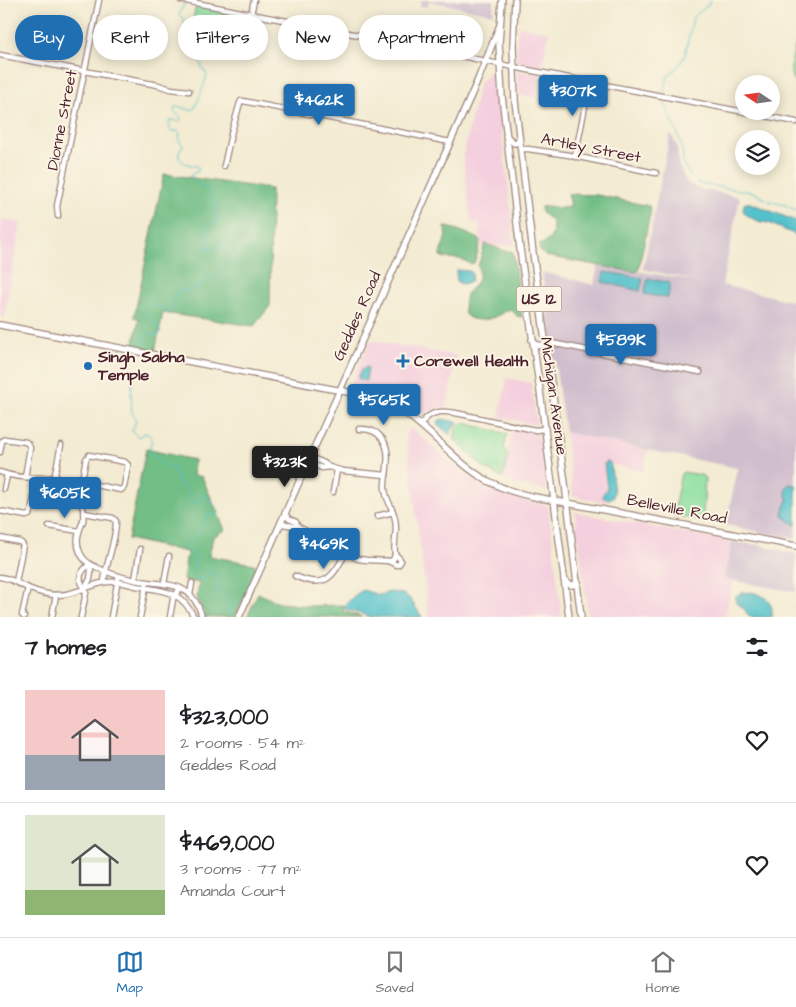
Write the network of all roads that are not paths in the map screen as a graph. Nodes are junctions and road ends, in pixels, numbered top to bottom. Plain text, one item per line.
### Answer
1 (99, 0) edge
2 (183, 0) edge
3 (254, 0) edge
4 (502, 0) edge
5 (514, 0) edge
6 (251, 14) junction
7 (500, 25) junction
8 (0, 55) edge
9 (486, 60) junction
10 (500, 63) junction
11 (513, 66) junction
12 (84, 71) junction
13 (590, 81) junction
14 (189, 91) dead end
15 (796, 122) edge
16 (506, 136) junction
17 (520, 139) junction
18 (450, 142) junction
19 (521, 149) junction
20 (575, 157) junction
21 (224, 166) dead end
22 (510, 169) junction
23 (524, 173) junction
24 (656, 173) dead end
25 (58, 216) dead end
26 (0, 325) edge
27 (532, 340) junction
28 (546, 342) junction
29 (700, 372) dead end
30 (340, 390) junction
31 (540, 390) junction
32 (553, 392) junction
33 (420, 425) junction
34 (544, 428) junction
35 (359, 429) dead end
36 (61, 445) dead end
37 (0, 452) edge
38 (309, 459) junction
39 (336, 470) junction
40 (0, 472) edge
41 (7, 475) junction
42 (386, 475) junction
43 (25, 477) junction
44 (41, 478) junction
45 (56, 480) junction
46 (84, 481) junction
47 (4, 489) dead end
48 (74, 491) junction
49 (333, 492) dead end
50 (554, 500) junction
51 (568, 503) junction
52 (0, 511) edge
53 (84, 512) junction
54 (393, 512) junction
55 (285, 514) junction
56 (377, 516) dead end
57 (280, 524) junction
58 (50, 526) dead end
59 (298, 526) junction
60 (79, 531) junction
61 (0, 538) edge
62 (796, 546) edge
63 (140, 549) dead end
64 (346, 553) junction
65 (169, 556) dead end
66 (90, 564) junction
67 (106, 571) junction
68 (119, 576) junction
69 (295, 576) dead end
70 (0, 577) edge
71 (564, 579) junction
72 (135, 580) junction
73 (16, 582) junction
74 (104, 582) junction
75 (118, 582) junction
76 (578, 582) junction
77 (164, 583) junction
78 (192, 583) dead end
79 (147, 584) junction
80 (28, 588) junction
81 (85, 588) junction
82 (180, 588) junction
83 (56, 595) junction
84 (190, 595) junction
85 (175, 596) junction
86 (568, 609) junction
87 (24, 617) edge
88 (52, 617) edge
89 (81, 617) edge
90 (110, 617) edge
91 (140, 617) edge
92 (170, 617) edge
93 (194, 617) edge
94 (202, 617) edge
95 (239, 617) edge
96 (569, 617) edge
97 (581, 617) edge

1 - 12 street, Dionne Street
2 - 6 street
3 - 6 street
4 - 7 main road, Michigan Avenue / US 12
5 - 11 main road, Michigan Avenue / US 12
6 - 9 street
7 - 9 main road, Geddes Road
7 - 10 main road, Michigan Avenue / US 12
8 - 12 street
9 - 10 street
9 - 18 main road, Geddes Road
10 - 11 street
10 - 16 main road, Michigan Avenue / US 12
11 - 13 street
11 - 17 main road, Michigan Avenue / US 12
12 - 14 street
12 - 25 street, Dionne Street
13 - 15 street
13 - 20 street
16 - 17 main road
16 - 22 main road, Michigan Avenue / US 12
17 - 19 main road, Michigan Avenue / US 12
18 - 21 street
18 - 30 main road, Geddes Road
19 - 20 street, Artley Street
19 - 23 main road, Michigan Avenue / US 12
20 - 24 street, Artley Street
22 - 23 main road
22 - 27 main road, Michigan Avenue / US 12
23 - 28 main road, Michigan Avenue / US 12
26 - 30 main road, Belleville Road
27 - 28 main road
27 - 31 main road, Michigan Avenue / US 12
28 - 29 street
28 - 32 main road, Michigan Avenue / US 12
30 - 33 main road, Belleville Road
30 - 38 main road, Geddes Road
31 - 32 main road
31 - 34 main road, Michigan Avenue / US 12
32 - 51 main road, Michigan Avenue / US 12
33 - 34 street
33 - 50 main road, Belleville Road
34 - 50 main road, Michigan Avenue / US 12
35 - 42 street
36 - 45 street
37 - 43 street
38 - 39 street
38 - 55 main road, Geddes Road
39 - 42 street
39 - 49 street
40 - 41 street
41 - 43 street
41 - 47 street
42 - 54 street
43 - 44 street
44 - 45 street
44 - 52 street
45 - 48 street
46 - 46 street
46 - 48 street
48 - 53 street
50 - 51 main road, Belleville Road
50 - 71 main road, Michigan Avenue / US 12
51 - 62 main road, Belleville Road
51 - 76 main road, Michigan Avenue / US 12
53 - 60 street
53 - 67 street
54 - 56 street
54 - 64 street
55 - 57 main road, Geddes Road
55 - 59 street
57 - 59 street
57 - 95 main road, Geddes Road
58 - 60 street
59 - 64 street
60 - 66 street
61 - 73 street
63 - 72 street
64 - 69 street
65 - 77 street
66 - 67 street
66 - 81 street
66 - 81 street
67 - 68 street
67 - 74 street
68 - 72 street
68 - 75 street
70 - 73 street
71 - 76 main road
71 - 86 main road, Michigan Avenue / US 12
72 - 79 street
73 - 80 street
74 - 75 street
74 - 81 street
75 - 79 street
75 - 90 street
76 - 97 main road, Michigan Avenue / US 12
77 - 79 street
77 - 82 street
78 - 84 street
79 - 85 street
79 - 91 street
80 - 83 street
80 - 87 street
81 - 83 street
81 - 89 street
82 - 84 street
82 - 85 street
83 - 88 street
84 - 94 street
85 - 92 street
85 - 93 street
86 - 96 main road, Michigan Avenue / US 12
86 - 97 main road

